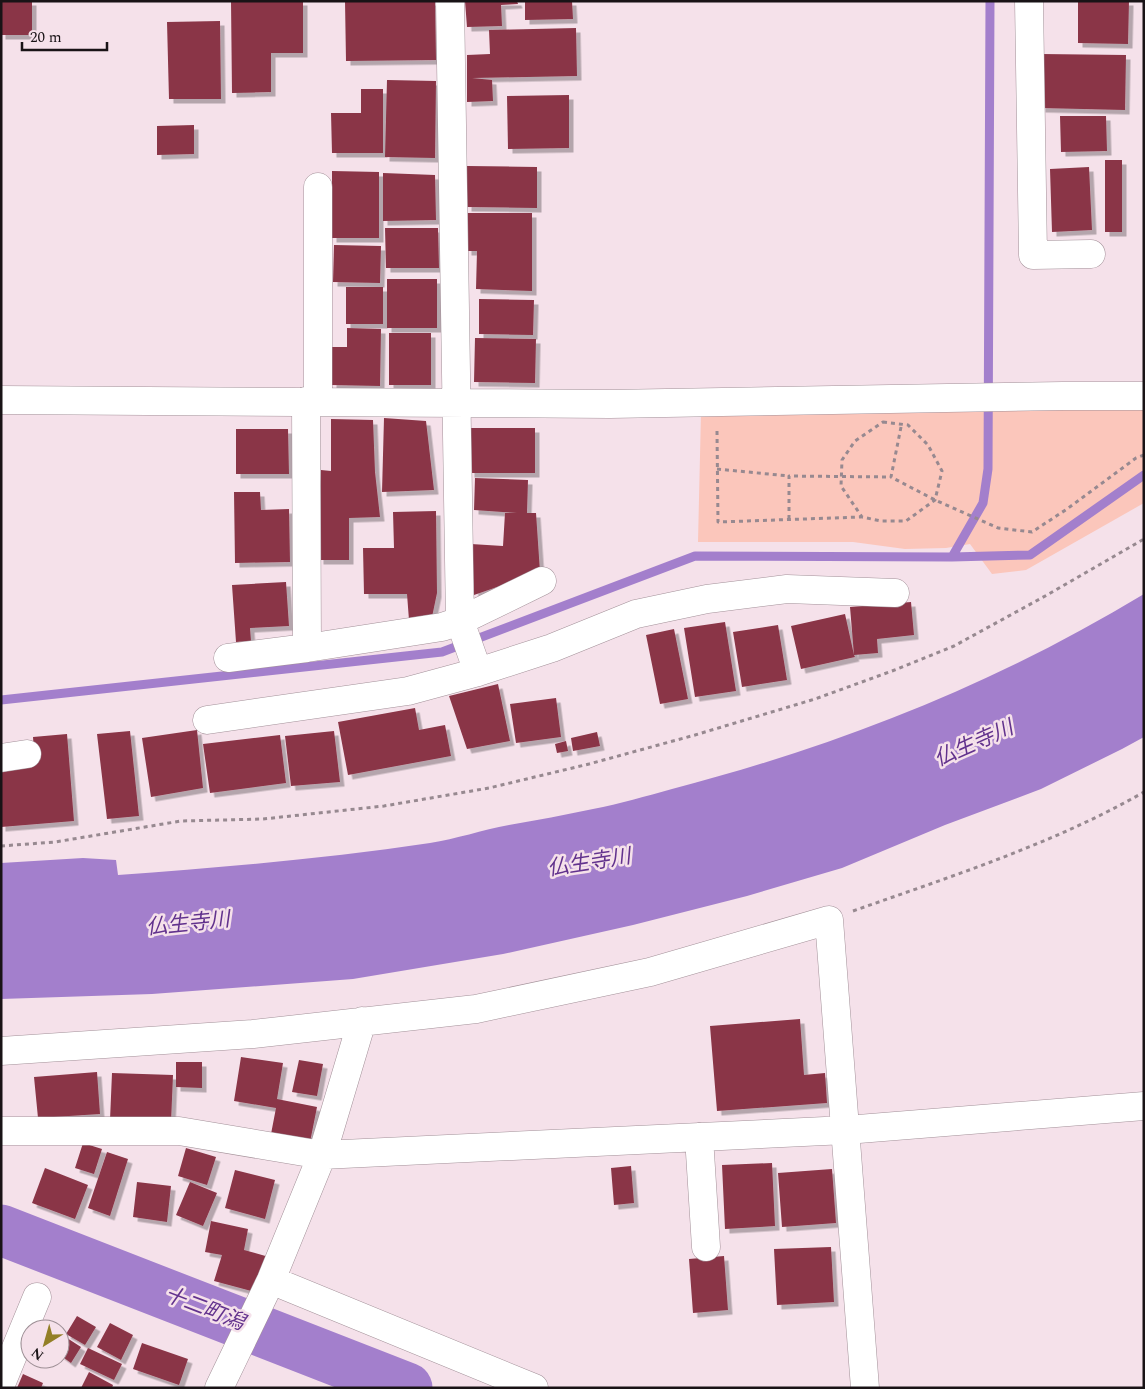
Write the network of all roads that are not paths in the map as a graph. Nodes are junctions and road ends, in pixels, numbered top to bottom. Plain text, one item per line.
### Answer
1 (450, 1) edge
2 (1029, 1) edge
3 (318, 187) dead end
4 (1091, 254) dead end
5 (1144, 396) edge
6 (1, 400) edge
7 (312, 401) junction
8 (456, 402) junction
9 (542, 581) dead end
10 (896, 594) dead end
11 (460, 620) junction
12 (307, 648) junction
13 (228, 658) dead end
14 (478, 672) junction
15 (207, 720) dead end
16 (362, 1021) junction
17 (1, 1051) edge
18 (1144, 1106) edge
19 (846, 1130) junction
20 (1, 1132) edge
21 (699, 1137) junction
22 (322, 1155) junction
23 (706, 1247) dead end
24 (271, 1280) junction
25 (37, 1297) dead end
26 (1, 1384) edge
27 (219, 1388) edge
28 (534, 1388) edge
29 (865, 1388) edge

1 - 8 street
2 - 4 street
3 - 7 street
5 - 8 street
6 - 7 street
7 - 8 street
7 - 12 street
8 - 11 street
9 - 11 street
10 - 14 street
11 - 12 street
11 - 14 street
12 - 13 street
14 - 15 street
16 - 17 street
16 - 19 street
16 - 22 street
18 - 19 street
19 - 21 street
19 - 29 street
20 - 22 street
21 - 22 street
21 - 23 street
22 - 24 street
24 - 27 street
24 - 28 street
25 - 26 street

